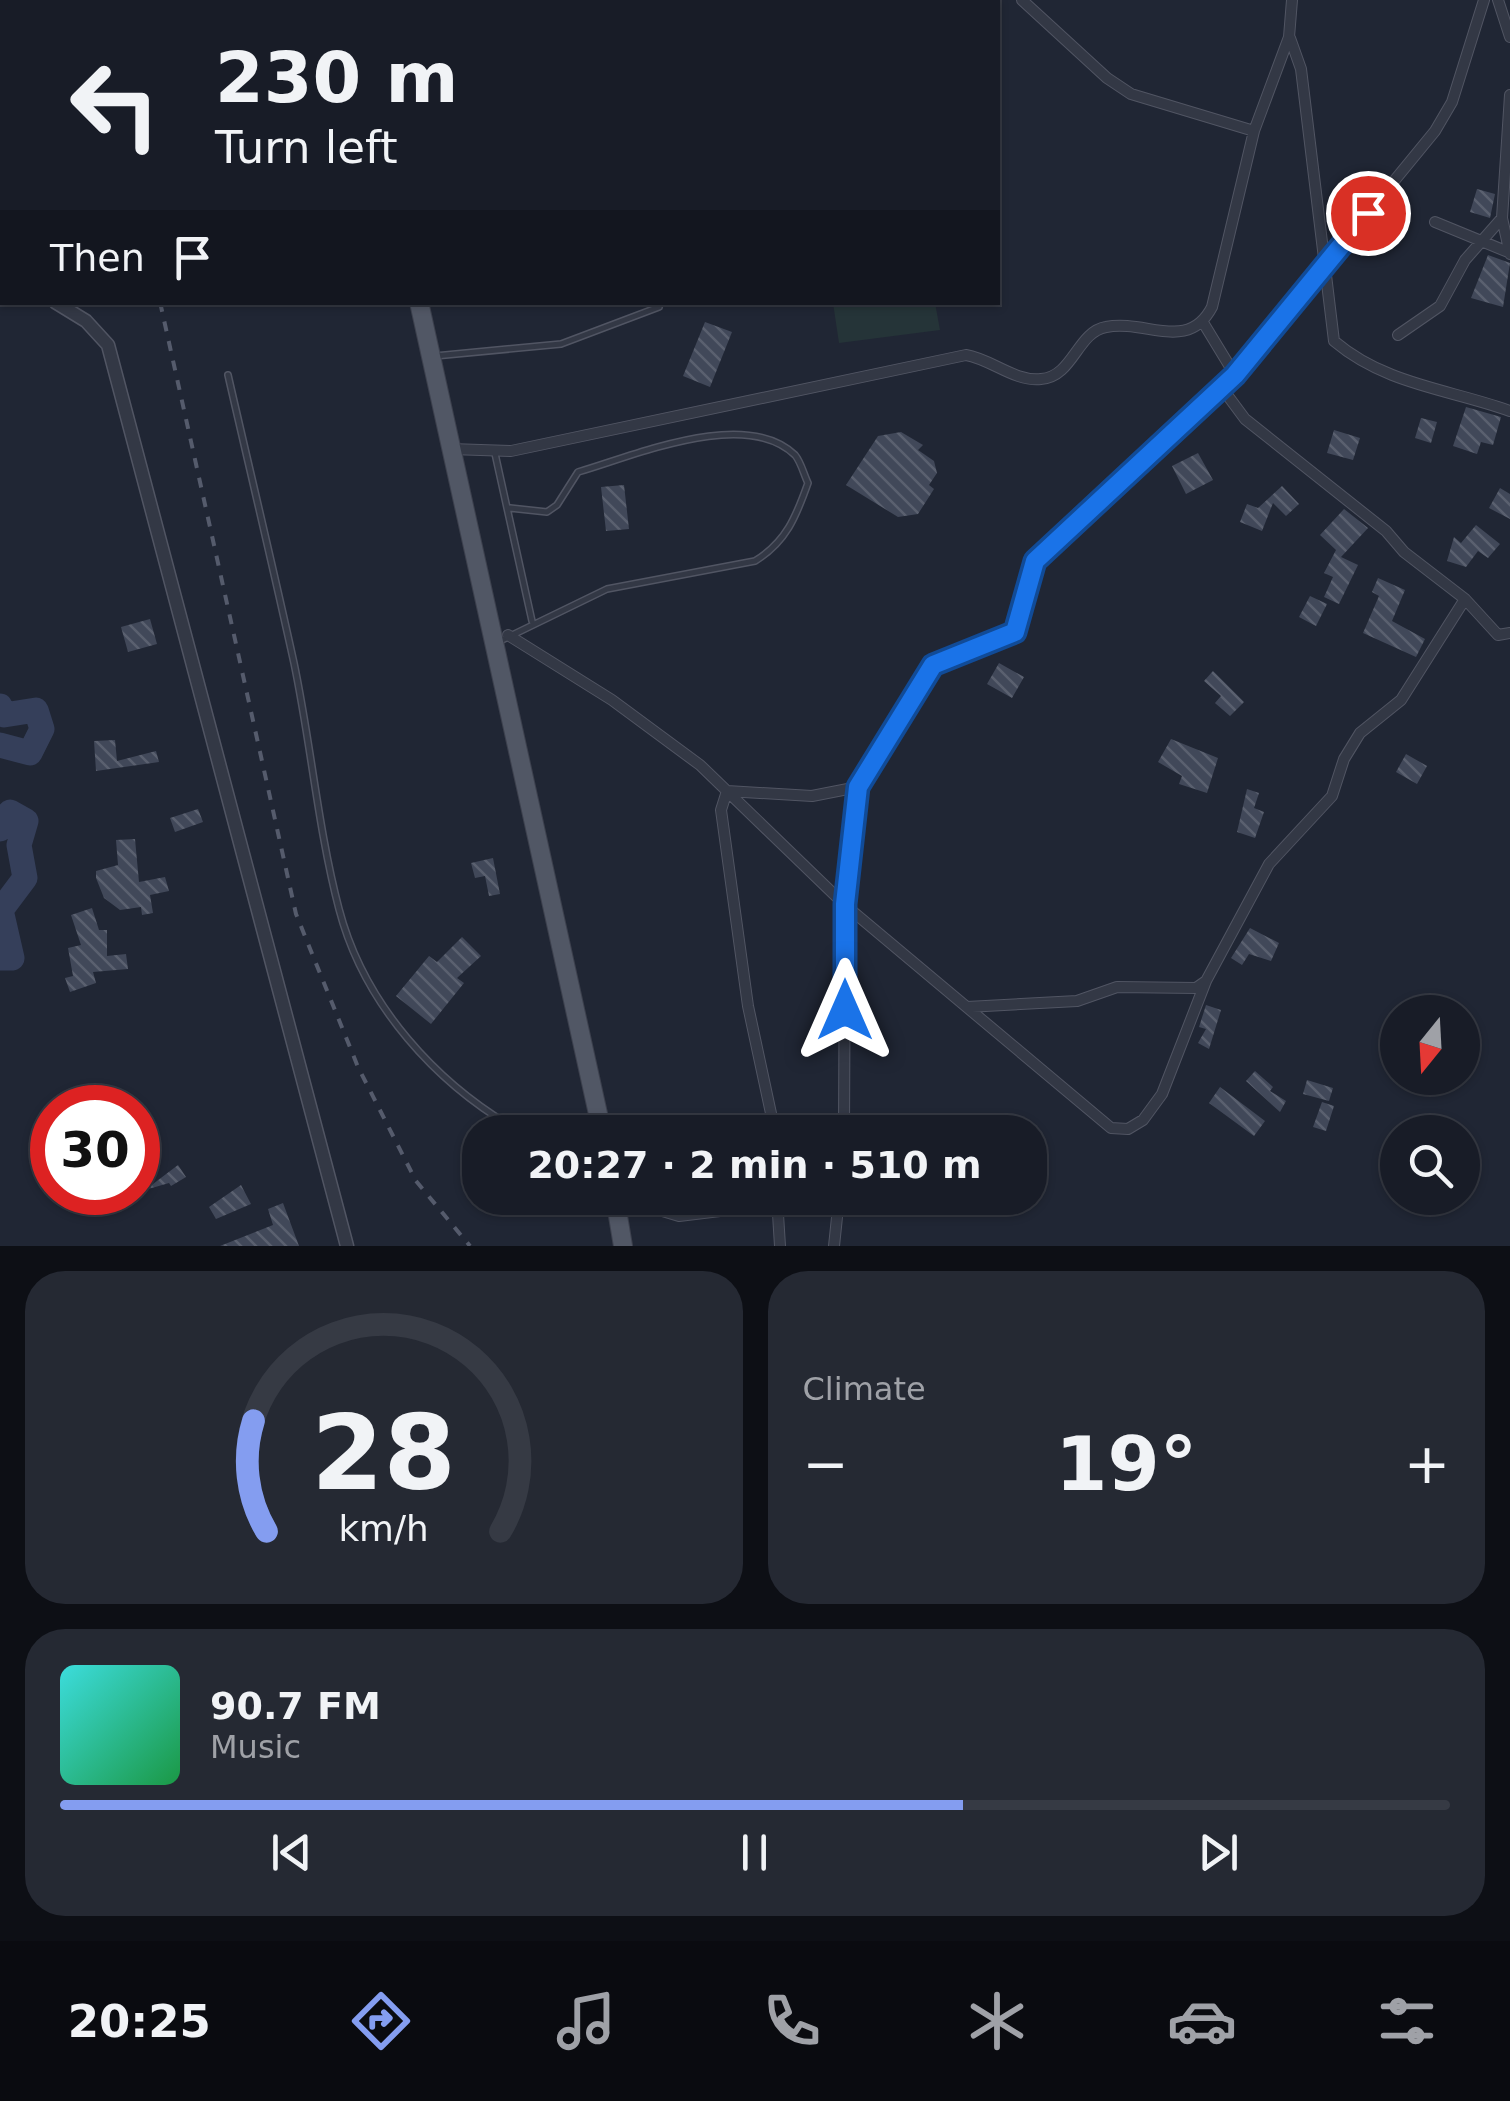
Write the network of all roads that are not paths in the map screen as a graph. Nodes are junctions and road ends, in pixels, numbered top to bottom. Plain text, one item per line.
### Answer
1 (1022, 0) edge
2 (1292, 0) edge
3 (1484, 0) edge
4 (1498, 0) edge
5 (1290, 36) junction
6 (1510, 37) edge
7 (1510, 95) edge
8 (1254, 130) junction
9 (1502, 218) junction
10 (1435, 222) dead end
11 (1482, 240) junction
12 (1509, 253) edge
13 (1322, 268) junction
14 (60, 305) edge
15 (419, 305) edge
16 (659, 307) dead end
17 (1204, 324) junction
18 (1398, 335) dead end
19 (431, 356) junction
20 (228, 375) dead end
21 (1235, 375) junction
22 (1222, 388) junction
23 (1510, 411) edge
24 (493, 447) junction
25 (451, 448) junction
26 (510, 508) junction
27 (1466, 600) junction
28 (532, 622) junction
29 (1510, 633) edge
30 (502, 639) junction
31 (858, 787) junction
32 (727, 791) junction
33 (845, 904) junction
34 (1206, 981) junction
35 (967, 1008) junction
36 (490, 1115) edge
37 (599, 1115) edge
38 (772, 1115) edge
39 (845, 1115) edge
40 (619, 1215) edge
41 (778, 1215) edge
42 (838, 1215) edge
43 (347, 1246) edge
44 (623, 1246) edge
45 (780, 1246) edge
46 (834, 1246) edge

1 - 8 street
2 - 5 street
3 - 13 street
4 - 6 street
5 - 8 street
5 - 13 street
7 - 9 street
8 - 17 street
9 - 11 street
9 - 12 street
10 - 11 street
11 - 12 street
11 - 18 street
13 - 21 street
13 - 23 street
14 - 43 street
15 - 19 main road
16 - 19 lane
17 - 21 street
17 - 24 street
19 - 25 main road
20 - 36 lane
21 - 22 street
22 - 27 street
22 - 31 street
24 - 25 street
24 - 26 lane
25 - 30 main road
26 - 28 lane
26 - 28 lane
27 - 29 street
27 - 34 street
28 - 30 lane
30 - 32 street
30 - 37 main road
31 - 32 street
31 - 33 street
32 - 33 street
32 - 38 street
33 - 35 street
33 - 39 street
34 - 35 street
34 - 35 street
40 - 44 main road
41 - 45 street
42 - 46 street

